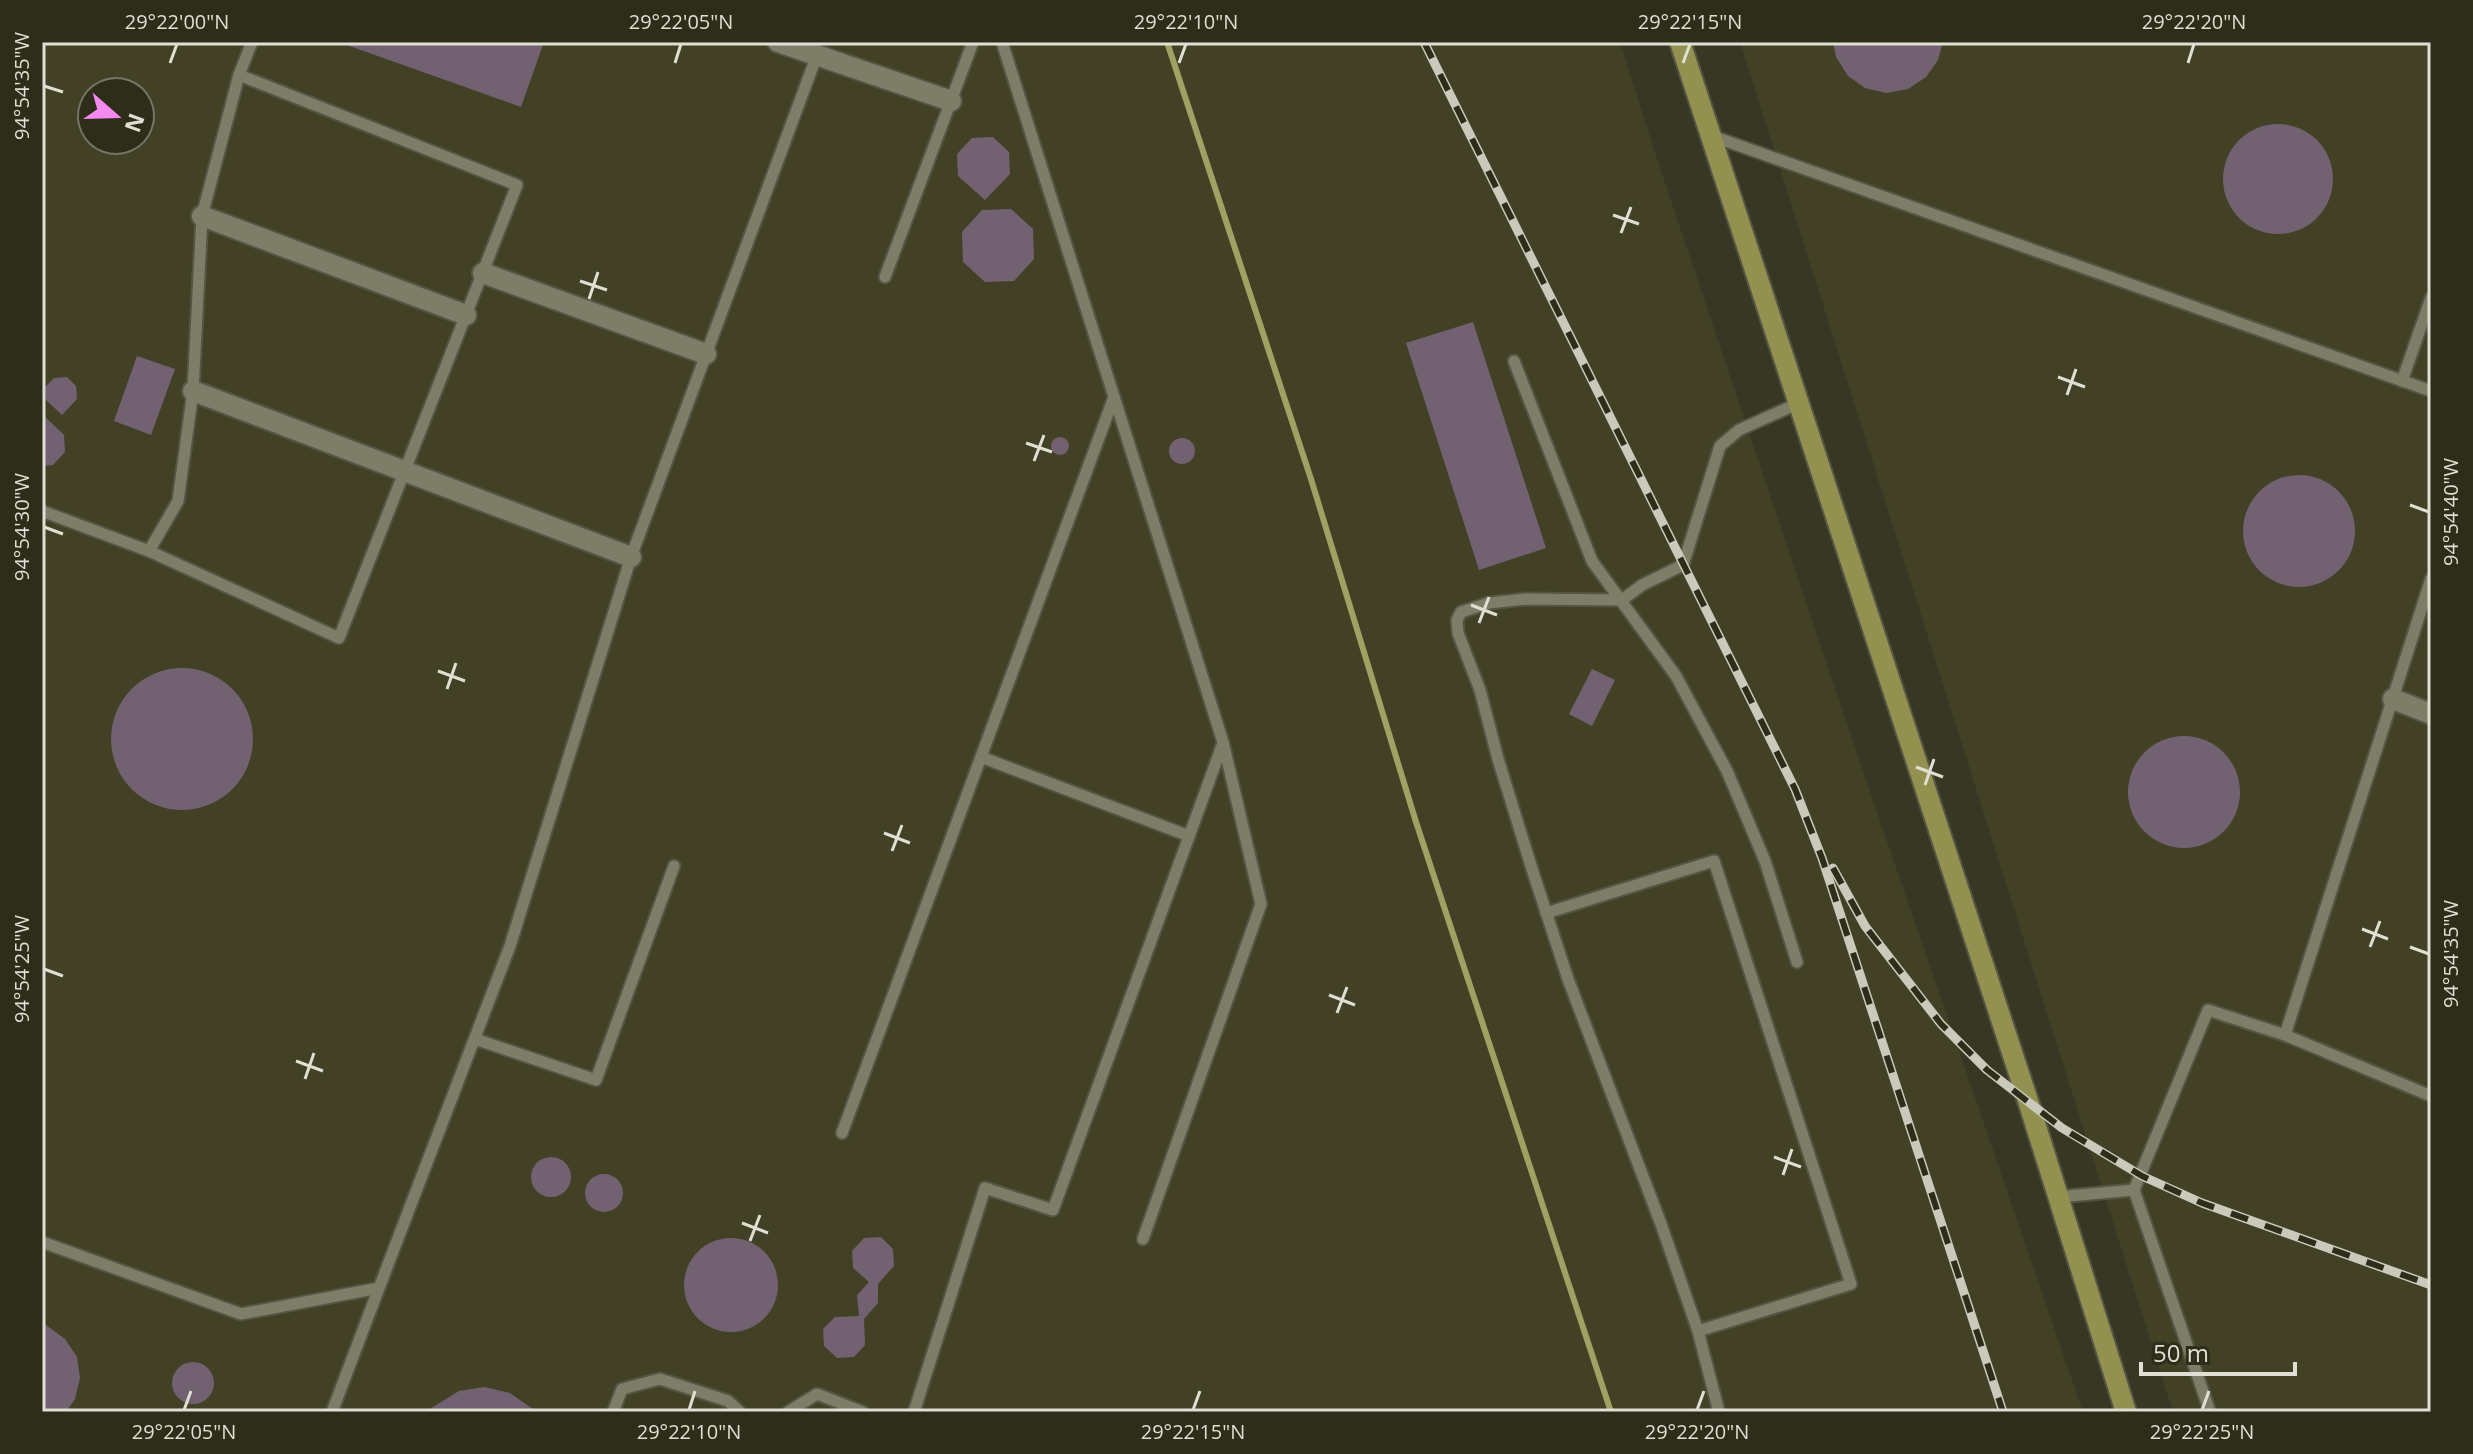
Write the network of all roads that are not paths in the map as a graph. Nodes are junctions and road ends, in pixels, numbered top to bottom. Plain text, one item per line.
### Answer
1 (252, 42) edge
2 (778, 42) edge
3 (973, 42) edge
4 (1002, 42) edge
5 (1680, 42) edge
6 (817, 55) junction
7 (239, 75) junction
8 (951, 101) junction
9 (1710, 135) junction
10 (202, 216) junction
11 (483, 273) junction
12 (885, 277) dead end
13 (2431, 298) edge
14 (466, 315) junction
15 (706, 354) junction
16 (1514, 361) dead end
17 (2402, 381) junction
18 (193, 391) junction
19 (2431, 391) edge
20 (1114, 397) junction
21 (1799, 403) junction
22 (404, 471) junction
23 (42, 511) edge
24 (149, 551) junction
25 (631, 557) junction
26 (2431, 579) edge
27 (1622, 600) junction
28 (2393, 699) junction
29 (2431, 714) edge
30 (1223, 742) junction
31 (981, 757) junction
32 (1189, 836) junction
33 (674, 866) dead end
34 (1546, 913) junction
35 (1797, 962) dead end
36 (2285, 1035) junction
37 (475, 1039) junction
38 (2431, 1096) edge
39 (842, 1133) dead end
40 (2134, 1190) junction
41 (2056, 1197) junction
42 (1143, 1239) dead end
43 (42, 1242) edge
44 (379, 1288) junction
45 (1698, 1331) junction
46 (332, 1412) edge
47 (613, 1412) edge
48 (740, 1412) edge
49 (788, 1412) edge
50 (863, 1412) edge
51 (914, 1412) edge
52 (1719, 1412) edge
53 (2126, 1412) edge
54 (2210, 1412) edge

1 - 7 lane
2 - 6 street
3 - 8 lane
4 - 20 lane
5 - 9 main road
6 - 8 street
6 - 15 lane
7 - 10 lane
7 - 11 lane
8 - 12 lane
9 - 17 lane
9 - 21 main road
10 - 14 street
10 - 18 lane
11 - 14 lane
11 - 15 street
13 - 17 lane
14 - 22 lane
15 - 25 lane
16 - 27 lane
17 - 19 lane
18 - 22 street
18 - 24 lane
20 - 30 lane
20 - 31 lane
21 - 27 lane
21 - 41 main road
22 - 24 lane
22 - 25 street
23 - 24 lane
25 - 37 lane
26 - 28 lane
27 - 34 lane
27 - 35 lane
28 - 29 street
28 - 36 lane
30 - 32 lane
30 - 42 lane
31 - 32 lane
31 - 39 lane
32 - 51 lane
33 - 37 lane
34 - 45 lane
34 - 45 lane
36 - 38 lane
36 - 40 lane
37 - 44 lane
40 - 41 lane
40 - 54 lane
41 - 53 main road
43 - 44 lane
44 - 46 lane
45 - 52 lane
47 - 48 lane
49 - 50 lane

